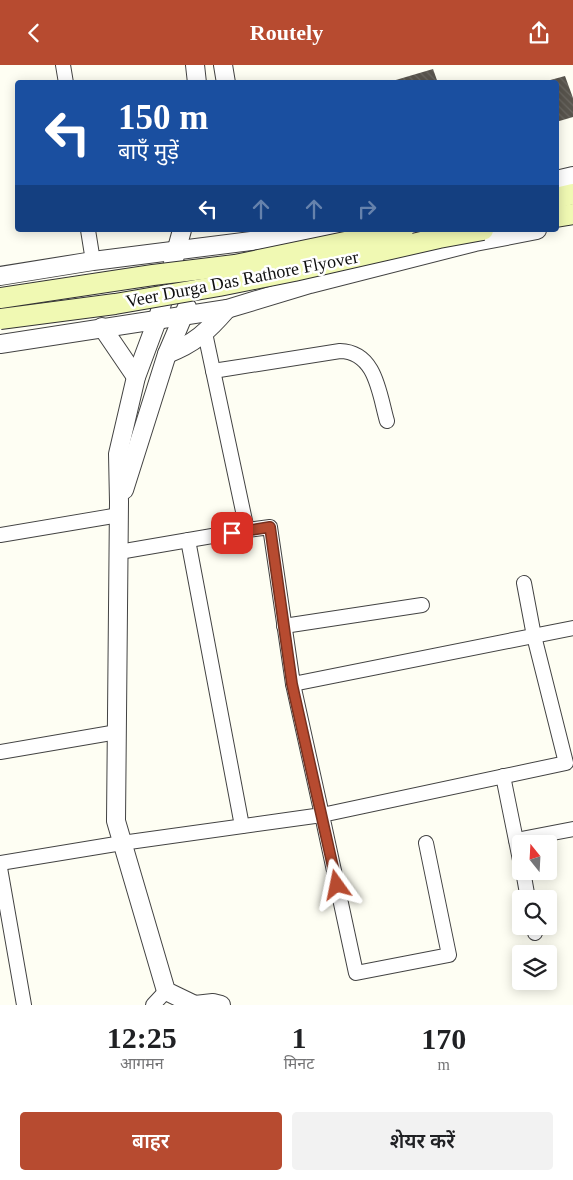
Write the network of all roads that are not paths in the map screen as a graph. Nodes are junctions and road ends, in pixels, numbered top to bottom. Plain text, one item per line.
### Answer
1 (63, 65) edge
2 (195, 65) edge
3 (223, 65) edge
4 (66, 80) edge
5 (197, 80) edge
6 (226, 80) edge
7 (573, 176) edge
8 (559, 179) edge
9 (573, 194) edge
10 (559, 197) edge
11 (573, 213) edge
12 (559, 216) edge
13 (573, 223) edge
14 (559, 225) edge
15 (88, 232) edge
16 (181, 232) edge
17 (217, 232) edge
18 (323, 232) edge
19 (330, 232) edge
20 (393, 232) edge
21 (472, 232) edge
22 (527, 232) edge
23 (213, 247) junction
24 (175, 251) junction
25 (93, 261) junction
26 (0, 276) edge
27 (331, 279) junction
28 (0, 298) edge
29 (227, 309) junction
30 (183, 314) junction
31 (158, 318) junction
32 (0, 319) edge
33 (102, 327) junction
34 (205, 333) junction
35 (0, 344) edge
36 (167, 354) junction
37 (213, 371) junction
38 (136, 377) junction
39 (387, 421) dead end
40 (119, 508) junction
41 (247, 531) junction
42 (0, 535) edge
43 (188, 540) junction
44 (119, 552) junction
45 (524, 583) dead end
46 (422, 605) dead end
47 (284, 626) junction
48 (573, 628) edge
49 (534, 635) junction
50 (292, 684) junction
51 (117, 732) junction
52 (0, 752) edge
53 (569, 762) edge
54 (503, 776) junction
55 (322, 815) junction
56 (242, 826) junction
57 (573, 829) edge
58 (515, 835) edge
59 (542, 835) edge
60 (122, 843) junction
61 (426, 843) dead end
62 (0, 863) edge
63 (0, 868) edge
64 (166, 991) junction
65 (24, 1005) edge
66 (153, 1005) edge
67 (195, 1005) edge
68 (221, 1005) edge

1 - 4 street
2 - 5 street
3 - 6 street
7 - 8 street
9 - 10 main road
11 - 12 main road
13 - 14 street
15 - 25 street
16 - 24 street
17 - 23 street
18 - 23 street
19 - 27 street
20 - 28 main road, Veer Durga Das Rathore Flyover, bridge
21 - 32 main road, Veer Durga Das Rathore Flyover, bridge
22 - 27 street
23 - 24 street
23 - 30 street
24 - 25 street
24 - 31 street
25 - 26 street
27 - 29 street
29 - 30 street
29 - 34 street
30 - 31 street
30 - 36 street
31 - 33 street
31 - 38 street
33 - 35 street
33 - 38 street
34 - 36 street
34 - 37 street
36 - 40 street
37 - 39 street
37 - 41 street
38 - 40 street
40 - 42 street
40 - 44 street
41 - 43 street
41 - 47 street
43 - 44 street
43 - 56 street
44 - 51 street
45 - 49 street
46 - 47 street
47 - 50 street
48 - 49 street
49 - 50 street
49 - 53 street
50 - 55 street
51 - 52 street
51 - 60 street
53 - 54 street
54 - 55 street
54 - 58 street
55 - 56 street
55 - 61 street
56 - 60 street
57 - 59 street
60 - 62 street
60 - 64 street
63 - 65 street
64 - 66 street
64 - 67 street
67 - 68 street

